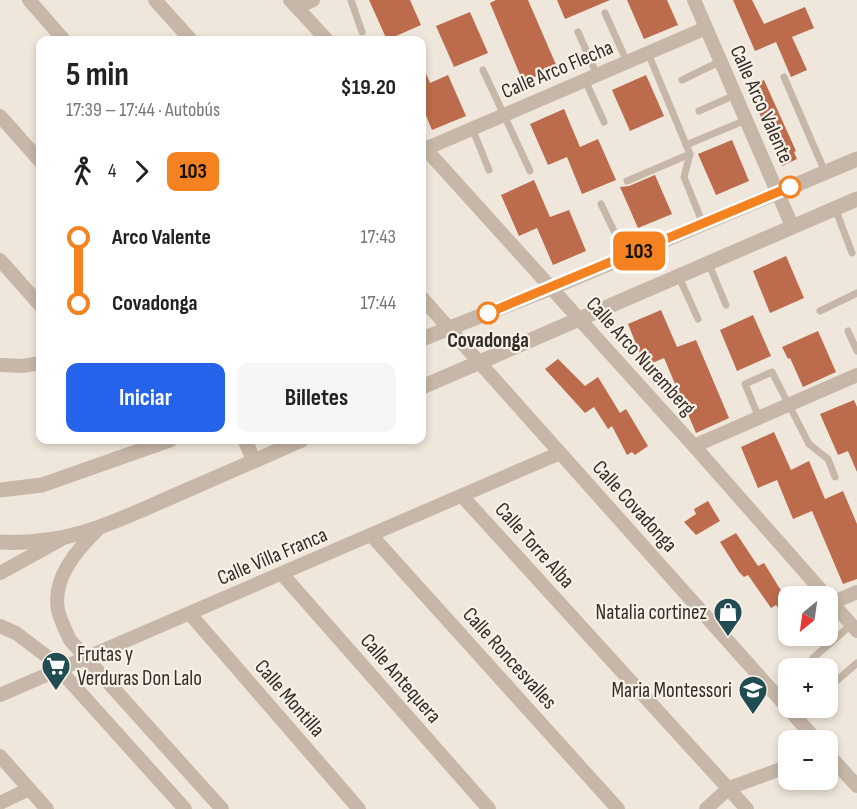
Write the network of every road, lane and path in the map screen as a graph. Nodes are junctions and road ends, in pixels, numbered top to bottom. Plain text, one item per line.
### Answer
1 (29, 0) edge
2 (155, 0) edge
3 (313, 0) edge
4 (351, 0) edge
5 (694, 0) edge
6 (293, 4) edge
7 (605, 13) dead end
8 (706, 28) junction
9 (362, 32) dead end
10 (578, 32) dead end
11 (60, 36) edge
12 (187, 36) edge
13 (323, 36) edge
14 (648, 53) junction
15 (627, 62) junction
16 (721, 62) junction
17 (483, 70) dead end
18 (591, 77) junction
19 (784, 77) dead end
20 (682, 80) dead end
21 (735, 94) junction
22 (699, 111) dead end
23 (503, 115) junction
24 (0, 116) edge
25 (746, 120) junction
26 (604, 122) dead end
27 (472, 128) junction
28 (686, 145) junction
29 (426, 146) edge
30 (426, 150) edge
31 (690, 154) junction
32 (36, 156) edge
33 (857, 159) edge
34 (489, 170) dead end
35 (530, 171) dead end
36 (825, 172) junction
37 (627, 181) dead end
38 (778, 192) junction
39 (857, 199) edge
40 (601, 204) dead end
41 (835, 208) junction
42 (704, 224) junction
43 (792, 226) junction
44 (852, 253) dead end
45 (626, 256) junction
46 (0, 260) edge
47 (708, 262) junction
48 (678, 275) junction
49 (551, 288) junction
50 (857, 293) edge
51 (36, 300) edge
52 (426, 303) edge
53 (726, 305) dead end
54 (820, 311) dead end
55 (578, 318) junction
56 (698, 319) dead end
57 (448, 328) junction
58 (848, 331) dead end
59 (426, 337) edge
60 (857, 351) edge
61 (478, 362) junction
62 (36, 364) edge
63 (0, 365) edge
64 (857, 375) edge
65 (426, 385) edge
66 (790, 404) junction
67 (759, 418) junction
68 (153, 444) edge
69 (247, 444) edge
70 (293, 444) edge
71 (694, 446) junction
72 (560, 453) junction
73 (254, 461) junction
74 (835, 477) dead end
75 (0, 490) edge
76 (462, 496) junction
77 (98, 529) junction
78 (371, 535) junction
79 (60, 540) junction
80 (0, 542) edge
81 (0, 573) edge
82 (282, 574) junction
83 (818, 586) edge
84 (857, 592) edge
85 (838, 597) edge
86 (838, 609) edge
87 (190, 614) junction
88 (0, 626) edge
89 (854, 628) edge
90 (813, 658) dead end
91 (87, 659) junction
92 (857, 663) edge
93 (59, 670) junction
94 (838, 680) edge
95 (0, 695) edge
96 (807, 730) edge
97 (0, 756) edge
98 (838, 765) edge
99 (778, 770) edge
100 (857, 786) edge
101 (729, 788) junction
102 (29, 789) junction
103 (0, 803) edge
104 (47, 809) edge
105 (185, 809) edge
106 (222, 809) edge
107 (359, 809) edge
108 (489, 809) edge
109 (618, 809) edge
110 (706, 809) edge
111 (747, 809) edge

1 - 11 street
2 - 12 street
3 - 6 street
4 - 9 lane
5 - 8 street, Calle Arco Valente
6 - 13 street
7 - 15 lane
8 - 14 street, Calle Arco Flecha
8 - 16 street, Calle Arco Valente
10 - 18 lane
14 - 15 street, Calle Arco Flecha
14 - 28 lane
15 - 18 street, Calle Arco Flecha
16 - 20 lane
16 - 21 street, Calle Arco Valente
17 - 23 lane
18 - 23 street, Calle Arco Flecha
18 - 26 lane
19 - 36 lane
21 - 22 lane
21 - 25 street, Calle Arco Valente
23 - 27 street, Calle Arco Flecha
23 - 35 lane
24 - 32 street
25 - 28 lane
25 - 38 street, Calle Arco Valente
27 - 29 street, Calle Arco Flecha
27 - 34 lane
28 - 31 lane
30 - 49 street, Calle Arco Nuremberg
31 - 37 lane
31 - 42 lane
33 - 36 street
36 - 38 street
38 - 42 street
38 - 43 street, Calle Arco Valente
39 - 41 street
40 - 45 lane
41 - 43 street
41 - 44 lane
42 - 45 street
43 - 47 street
45 - 49 street
46 - 51 street
47 - 48 street
47 - 53 lane
48 - 55 street
48 - 56 lane
49 - 55 street, Calle Arco Nuremberg
49 - 57 street
50 - 54 lane
52 - 57 street, Calle Covadonga
55 - 61 street
55 - 71 street, Calle Arco Nuremberg
57 - 59 street
57 - 61 street, Calle Covadonga
58 - 60 lane
61 - 65 street
61 - 72 street, Calle Covadonga
62 - 63 street
64 - 66 street
66 - 67 street
66 - 67 lane
66 - 74 lane
67 - 71 street
68 - 75 street
69 - 73 street
70 - 73 street
71 - 83 street, Calle Arco Nuremberg
72 - 76 street, Calle Villa Franca
72 - 96 street, Calle Covadonga
73 - 77 street
76 - 78 street, Calle Villa Franca
76 - 101 street, Calle Torre Alba
77 - 79 street
77 - 91 street
78 - 82 street, Calle Villa Franca
78 - 109 street, Calle Roncesvalles
79 - 80 street
79 - 81 street
82 - 87 street, Calle Villa Franca
82 - 108 street, Calle Antequera
84 - 85 street
86 - 89 street, Calle Arco Nuremberg
87 - 91 street, Calle Villa Franca
87 - 107 street, Calle Montilla
88 - 93 street
89 - 90 lane
91 - 93 street, Calle Villa Franca
91 - 106 street
92 - 94 lane
93 - 95 street, Calle Villa Franca
93 - 105 street
97 - 102 street
98 - 100 street
99 - 101 street
101 - 110 street
101 - 111 street, Calle Torre Alba
102 - 103 street
102 - 104 street

